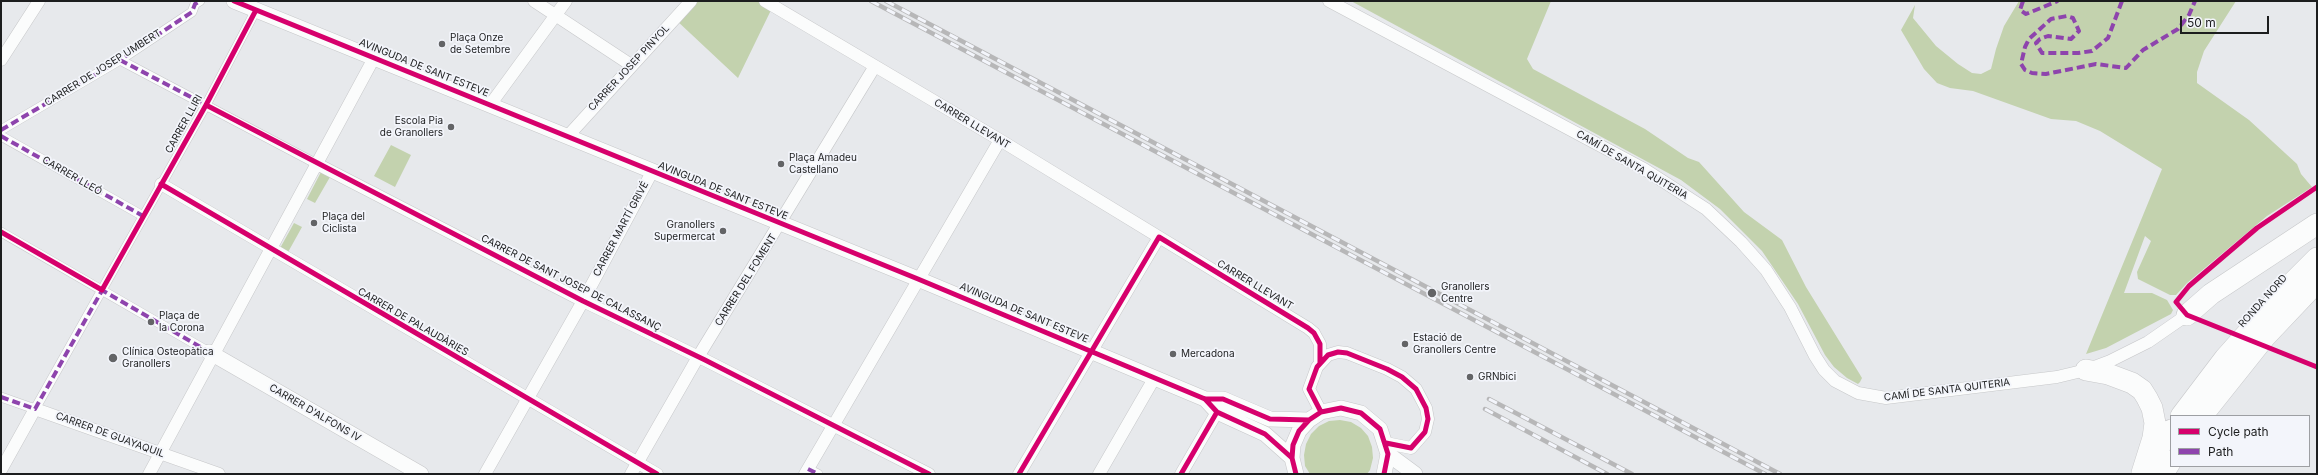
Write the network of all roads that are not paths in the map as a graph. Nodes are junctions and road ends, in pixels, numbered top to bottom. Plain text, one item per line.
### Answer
1 (39, 1) edge
2 (200, 1) edge
3 (234, 1) edge
4 (534, 1) edge
5 (566, 1) edge
6 (691, 1) edge
7 (765, 1) edge
8 (1329, 1) edge
9 (256, 10) junction
10 (555, 15) junction
11 (374, 58) junction
12 (1, 60) edge
13 (120, 60) junction
14 (631, 65) junction
15 (875, 66) junction
16 (206, 105) junction
17 (490, 105) junction
18 (1, 130) edge
19 (1, 136) edge
20 (567, 137) junction
21 (1000, 140) junction
22 (318, 164) junction
23 (652, 172) junction
24 (160, 184) junction
25 (142, 216) junction
26 (780, 224) junction
27 (2317, 224) edge
28 (1, 232) edge
29 (1159, 237) junction
30 (272, 250) junction
31 (2317, 258) edge
32 (918, 279) junction
33 (2317, 282) edge
34 (102, 290) junction
35 (583, 301) junction
36 (2187, 315) joint
37 (1092, 352) junction
38 (211, 354) junction
39 (698, 357) junction
40 (1320, 363) junction
41 (2086, 370) junction
42 (1155, 377) junction
43 (1, 396) edge
44 (527, 399) junction
45 (1205, 399) junction
46 (35, 409) junction
47 (1218, 412) junction
48 (2182, 415) edge
49 (2203, 415) edge
50 (1315, 416) junction
51 (833, 427) junction
52 (2170, 432) edge
53 (1387, 448) junction
54 (160, 453) junction
55 (1292, 458) junction
56 (2170, 463) edge
57 (634, 469) edge
58 (1, 470) edge
59 (912, 470) edge
60 (810, 472) edge
61 (149, 474) edge
62 (220, 474) edge
63 (421, 474) edge
64 (485, 474) edge
65 (657, 474) edge
66 (929, 474) edge
67 (1019, 474) edge
68 (1099, 474) edge
69 (1181, 474) edge
70 (1296, 474) edge
71 (1384, 474) edge
72 (1416, 474) edge
73 (2142, 474) edge
74 (2163, 474) edge

1 - 12 street
2 - 13 street, CARRER DE JOSEP UMBERT
3 - 9 street, AVINGUDA DE SANT ESTEVE
4 - 10 street
5 - 10 street
6 - 14 street, CARRER JOSEP PINYOL
7 - 15 street, CARRER LLEVANT
8 - 41 street, CAMÍ DE SANTA QUITERIA
9 - 11 street, AVINGUDA DE SANT ESTEVE
9 - 16 street, CARRER LLIRI
10 - 14 street
10 - 17 street
11 - 17 street, AVINGUDA DE SANT ESTEVE
11 - 22 street
13 - 16 street, CARRER DE SANT JOSEP DE CALASSANÇ
13 - 18 street, CARRER DE JOSEP UMBERT
14 - 20 street, CARRER JOSEP PINYOL
15 - 21 street, CARRER LLEVANT
15 - 26 street, CARRER DEL FOMENT
16 - 22 street, CARRER DE SANT JOSEP DE CALASSANÇ
16 - 24 street, CARRER LLIRI
17 - 20 street, AVINGUDA DE SANT ESTEVE
19 - 25 street, CARRER LLEÓ
20 - 23 street, AVINGUDA DE SANT ESTEVE
21 - 29 street, CARRER LLEVANT
21 - 32 street
22 - 30 street
22 - 35 street, CARRER DE SANT JOSEP DE CALASSANÇ
23 - 26 street, AVINGUDA DE SANT ESTEVE
23 - 35 street, CARRER MARTÍ GRIVÉ
24 - 25 street, CARRER LLIRI
24 - 30 street, CARRER DE PALAUDÀRIES
25 - 34 street, CARRER LLIRI
26 - 32 street, AVINGUDA DE SANT ESTEVE
26 - 39 street, CARRER DEL FOMENT
27 - 36 highway
28 - 34 street
29 - 37 street
29 - 40 street, CARRER LLEVANT
30 - 38 street
30 - 44 street, CARRER DE PALAUDÀRIES
31 - 48 highway, RONDA NORD
32 - 37 street, AVINGUDA DE SANT ESTEVE
32 - 51 street
33 - 49 highway
34 - 38 street
34 - 46 street
35 - 39 street, CARRER DE SANT JOSEP DE CALASSANÇ
35 - 44 street, CARRER MARTÍ GRIVÉ
36 - 41 street, CAMÍ DE SANTA QUITERIA
37 - 42 street, AVINGUDA DE SANT ESTEVE
37 - 67 street
38 - 54 street
38 - 63 street, CARRER D'ALFONS IV
39 - 51 street, CARRER DE SANT JOSEP DE CALASSANÇ
39 - 57 street, CARRER DEL FOMENT
40 - 50 street, CARRER LLEVANT
40 - 53 street
41 - 73 highway
42 - 45 street, AVINGUDA DE SANT ESTEVE
42 - 68 street
43 - 46 street, CARRER DE GUAYAQUIL
44 - 57 street, CARRER DE PALAUDÀRIES
44 - 64 street, CARRER MARTÍ GRIVÉ
45 - 47 street, AVINGUDA DE SANT ESTEVE
45 - 50 street, AVINGUDA DE SANT ESTEVE
46 - 54 street, CARRER DE GUAYAQUIL
46 - 58 street
47 - 55 street, AVINGUDA DE SANT ESTEVE
47 - 69 street
50 - 53 street, AVINGUDA DE SANT ESTEVE
50 - 55 street
51 - 59 street, CARRER DE SANT JOSEP DE CALASSANÇ
51 - 60 street
52 - 73 highway
53 - 71 street
53 - 72 street
54 - 61 street
54 - 62 street, CARRER DE GUAYAQUIL
55 - 70 street
56 - 74 highway
57 - 65 street, CARRER DE PALAUDÀRIES
59 - 66 street, CARRER DE SANT JOSEP DE CALASSANÇ

